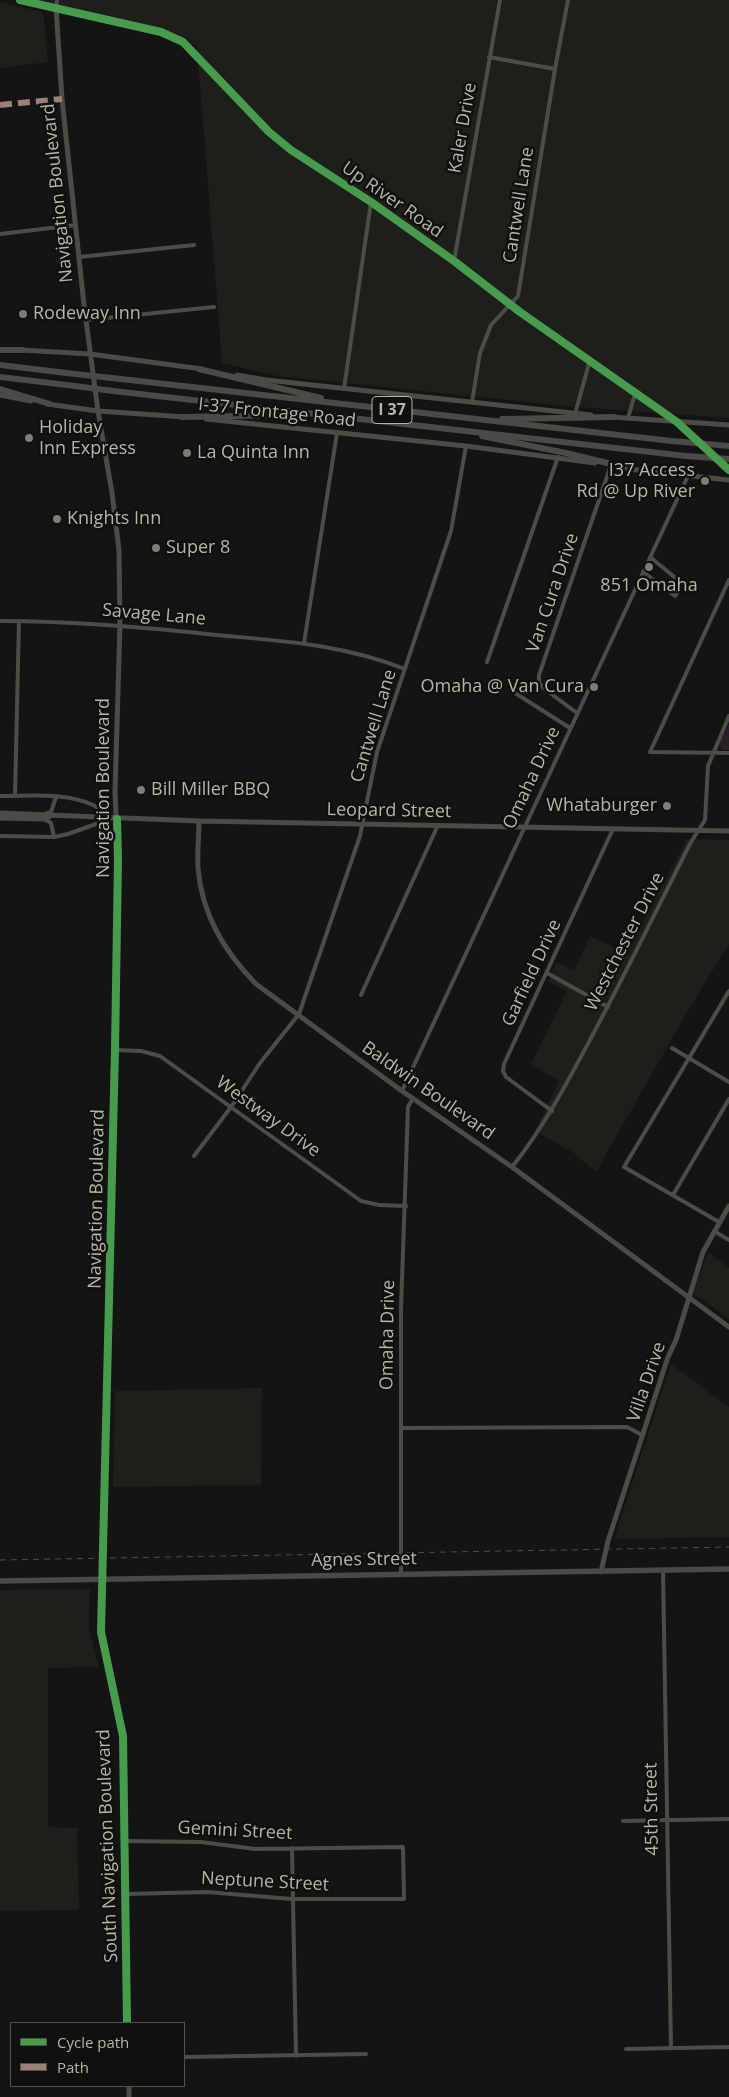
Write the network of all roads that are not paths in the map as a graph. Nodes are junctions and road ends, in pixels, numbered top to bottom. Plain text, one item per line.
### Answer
1 (20, 0) edge
2 (57, 0) edge
3 (500, 0) edge
4 (568, 0) edge
5 (56, 8) junction
6 (489, 57) junction
7 (555, 68) junction
8 (371, 202) junction
9 (76, 225) junction
10 (0, 234) edge
11 (194, 245) dead end
12 (78, 257) junction
13 (454, 261) junction
14 (510, 304) junction
15 (214, 307) dead end
16 (86, 320) junction
17 (0, 349) edge
18 (23, 350) joint
19 (90, 354) junction
20 (590, 360) junction
21 (0, 365) edge
22 (199, 369) junction
23 (0, 377) edge
24 (0, 389) edge
25 (344, 389) junction
26 (636, 394) junction
27 (0, 395) edge
28 (472, 402) junction
29 (50, 404) junction
30 (349, 404) junction
31 (98, 412) junction
32 (312, 414) junction
33 (575, 414) junction
34 (182, 416) junction
35 (454, 417) junction
36 (614, 417) junction
37 (628, 418) junction
38 (677, 422) junction
39 (422, 425) junction
40 (729, 425) edge
41 (337, 433) junction
42 (466, 446) junction
43 (729, 446) edge
44 (558, 457) junction
45 (729, 459) edge
46 (611, 465) junction
47 (632, 469) junction
48 (729, 470) edge
49 (688, 476) junction
50 (729, 480) edge
51 (650, 557) junction
52 (643, 572) junction
53 (729, 580) edge
54 (0, 621) edge
55 (19, 621) junction
56 (120, 625) junction
57 (304, 643) junction
58 (487, 662) dead end
59 (405, 668) junction
60 (515, 692) dead end
61 (577, 713) junction
62 (729, 716) edge
63 (570, 728) junction
64 (713, 753) junction
65 (729, 753) edge
66 (0, 796) edge
67 (15, 796) junction
68 (56, 797) junction
69 (0, 813) edge
70 (46, 817) junction
71 (0, 818) edge
72 (114, 818) junction
73 (199, 821) junction
74 (362, 825) junction
75 (438, 826) junction
76 (525, 827) junction
77 (613, 828) junction
78 (699, 830) junction
79 (729, 831) edge
80 (0, 836) edge
81 (54, 837) junction
82 (547, 973) junction
83 (729, 991) edge
84 (361, 995) dead end
85 (608, 1007) junction
86 (299, 1014) junction
87 (672, 1048) dead end
88 (115, 1050) junction
89 (689, 1058) junction
90 (729, 1082) edge
91 (402, 1091) junction
92 (413, 1098) junction
93 (729, 1099) edge
94 (231, 1107) junction
95 (552, 1110) junction
96 (194, 1156) dead end
97 (512, 1167) junction
98 (673, 1195) junction
99 (406, 1206) junction
100 (729, 1206) edge
101 (719, 1222) junction
102 (714, 1231) junction
103 (729, 1240) edge
104 (688, 1298) junction
105 (729, 1327) edge
106 (401, 1428) junction
107 (642, 1435) junction
108 (729, 1569) edge
109 (663, 1570) junction
110 (601, 1572) junction
111 (401, 1574) junction
112 (102, 1580) junction
113 (0, 1581) edge
114 (666, 1819) junction
115 (729, 1819) edge
116 (623, 1821) dead end
117 (125, 1841) junction
118 (292, 1848) junction
119 (126, 1894) junction
120 (404, 1899) joint
121 (292, 1900) junction
122 (128, 2022) edge
123 (729, 2047) edge
124 (670, 2048) junction
125 (626, 2049) dead end
126 (366, 2054) dead end
127 (296, 2056) junction
128 (185, 2057) edge

1 - 5 main road, Up River Road
2 - 5 street, Navigation Boulevard
3 - 6 street, Kaler Drive
4 - 7 street, Cantwell Lane
5 - 8 main road, Up River Road
5 - 9 main road, Navigation Boulevard
6 - 7 street
6 - 13 street, Kaler Drive
7 - 14 street, Cantwell Lane
8 - 13 main road, Up River Road
8 - 25 street
9 - 10 street
9 - 12 main road, Navigation Boulevard
11 - 12 street
12 - 16 main road, Navigation Boulevard
13 - 14 main road, Up River Road
14 - 20 main road, Up River Road
14 - 28 street, Cantwell Lane
15 - 16 street
16 - 19 main road, Navigation Boulevard
17 - 18 highway
18 - 19 main road, I-37 Frontage Road
19 - 22 main road, I-37 Frontage Road
19 - 31 main road, Navigation Boulevard
20 - 26 main road, Up River Road
20 - 33 street
21 - 30 highway, I 37, bridge
22 - 25 main road, I-37 Frontage Road
22 - 30 highway
23 - 32 highway, I 37, bridge
24 - 29 highway
25 - 28 main road, I-37 Frontage Road
26 - 37 street
26 - 38 main road, Up River Road
27 - 29 main road, I-37 Frontage Road
28 - 33 main road, I-37 Frontage Road
29 - 31 main road, I-37 Frontage Road
30 - 35 highway, I 37
31 - 34 main road, I-37 Frontage Road
31 - 56 main road, Navigation Boulevard
32 - 34 highway
32 - 39 highway, I 37
33 - 36 main road, I-37 Frontage Road
34 - 41 main road, I-37 Frontage Road
35 - 36 highway
35 - 43 highway, I 37, bridge
36 - 37 main road, I-37 Frontage Road
37 - 38 main road, I-37 Frontage Road
38 - 40 main road, I-37 Frontage Road
38 - 48 main road, Up River Road
39 - 45 highway, I 37, bridge
39 - 47 highway
41 - 42 main road, I-37 Frontage Road
41 - 57 street
42 - 44 main road, I-37 Frontage Road
42 - 59 street, Cantwell Lane
44 - 46 main road, I-37 Frontage Road
44 - 58 street
46 - 47 main road, I-37 Frontage Road
46 - 61 street, Van Cura Drive
47 - 49 main road, I-37 Frontage Road
49 - 50 main road, I-37 Frontage Road
49 - 51 street, Omaha Drive
51 - 52 street, Omaha Drive
51 - 52 street
52 - 61 street, Omaha Drive
53 - 64 street
54 - 55 street, Savage Lane
55 - 56 street, Savage Lane
55 - 67 street
56 - 57 street, Savage Lane
56 - 72 main road, Navigation Boulevard
57 - 59 street, Savage Lane
59 - 74 street, Cantwell Lane
60 - 63 street
61 - 63 street, Omaha Drive
62 - 64 street, Westchester Drive
63 - 76 street, Omaha Drive
64 - 65 street
64 - 78 street, Westchester Drive
66 - 67 street
67 - 68 street
68 - 70 street
68 - 72 street
69 - 70 main road, Leopard Street
70 - 71 main road, Leopard Street
70 - 72 main road, Leopard Street
70 - 81 street
72 - 73 main road, Leopard Street
72 - 81 street
72 - 88 main road, Navigation Boulevard
73 - 74 main road, Leopard Street
73 - 86 main road, Baldwin Boulevard
74 - 75 main road, Leopard Street
74 - 86 street, Cantwell Lane
75 - 76 main road, Leopard Street
75 - 84 street
76 - 77 main road, Leopard Street
76 - 91 street, Omaha Drive
77 - 78 main road, Leopard Street
77 - 82 street, Garfield Drive
78 - 79 main road, Leopard Street
78 - 85 street, Westchester Drive
80 - 81 street
82 - 85 street
82 - 95 street, Garfield Drive
83 - 89 street
85 - 95 street, Westchester Drive
86 - 91 main road, Baldwin Boulevard
86 - 94 street, Cantwell Lane
87 - 89 street
88 - 94 street, Westway Drive
88 - 112 main road, Navigation Boulevard
89 - 90 street
89 - 98 street
91 - 92 main road, Baldwin Boulevard
92 - 97 main road, Baldwin Boulevard
92 - 99 street, Omaha Drive
93 - 98 street
94 - 96 street, Cantwell Lane
94 - 99 street, Westway Drive
95 - 97 street, Westchester Drive
97 - 104 main road, Baldwin Boulevard
98 - 101 street
99 - 106 street, Omaha Drive
100 - 101 main road, Villa Drive
101 - 102 main road, Villa Drive
102 - 103 street
102 - 104 main road, Villa Drive
104 - 105 main road, Baldwin Boulevard
104 - 107 main road, Villa Drive
106 - 107 street
106 - 111 street, Omaha Drive
107 - 110 main road, Villa Drive
108 - 109 main road, Agnes Street
109 - 110 main road, Agnes Street
109 - 114 street, 45th Street
110 - 111 main road, Agnes Street
111 - 112 main road, Agnes Street
112 - 113 main road, Agnes Street
112 - 117 main road, South Navigation Boulevard
114 - 115 street
114 - 116 street
114 - 124 street, 45th Street
117 - 118 street, Gemini Street
117 - 119 main road, South Navigation Boulevard
118 - 120 street, Gemini Street
118 - 121 street
119 - 121 street, Neptune Street
119 - 122 main road, South Navigation Boulevard
120 - 121 street, Neptune Street
121 - 127 street
123 - 124 street
124 - 125 street
126 - 127 street
127 - 128 street

